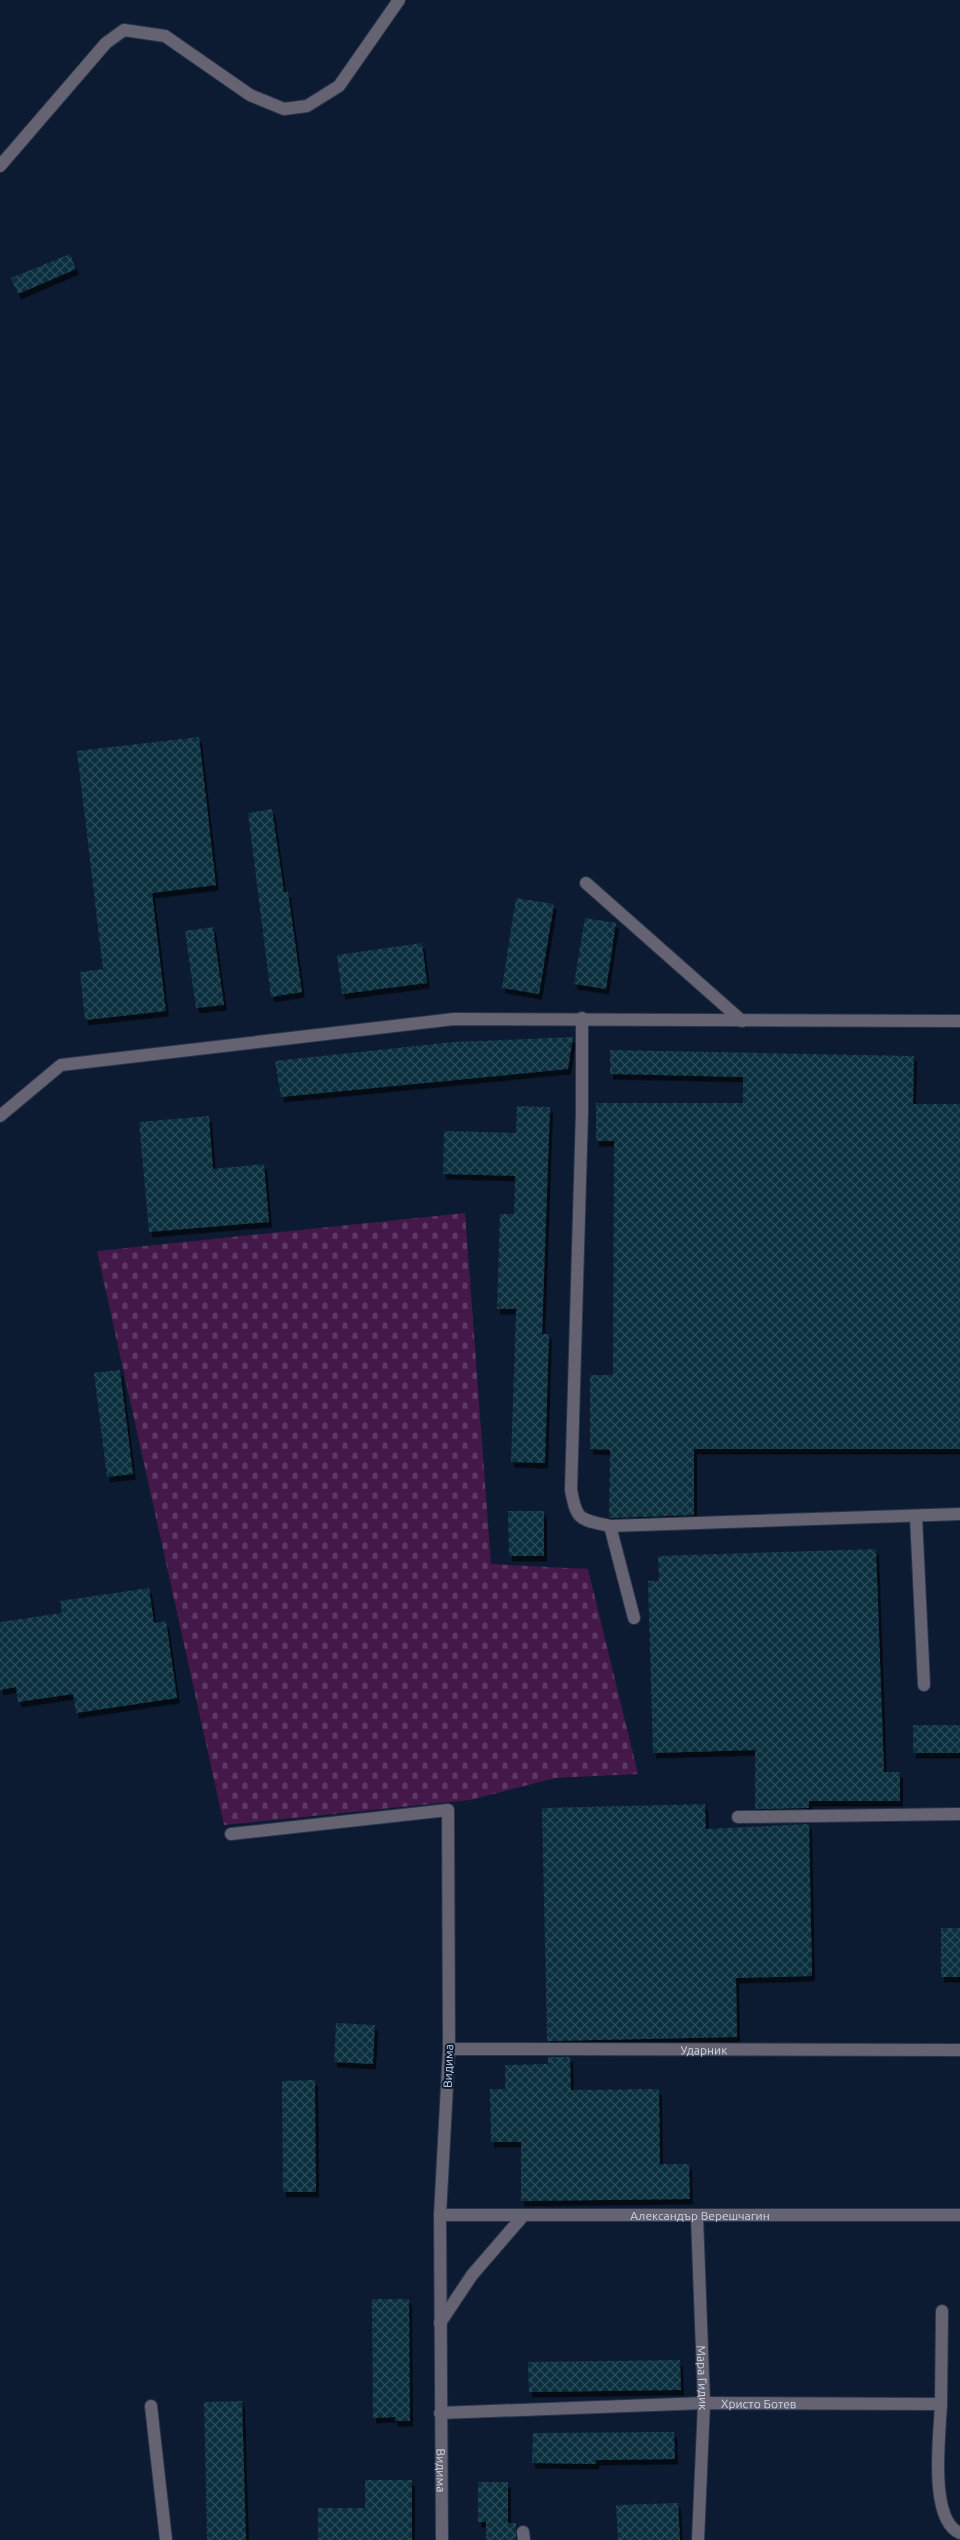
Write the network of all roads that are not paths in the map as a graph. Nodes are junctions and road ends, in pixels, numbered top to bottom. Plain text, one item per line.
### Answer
1 (399, 0) edge
2 (0, 166) edge
3 (586, 883) dead end
4 (582, 1018) junction
5 (742, 1021) junction
6 (960, 1021) edge
7 (0, 1116) edge
8 (960, 1514) edge
9 (916, 1516) junction
10 (610, 1526) junction
11 (634, 1618) dead end
12 (924, 1684) dead end
13 (960, 1814) edge
14 (738, 1817) dead end
15 (231, 1834) dead end
16 (449, 2049) junction
17 (960, 2050) edge
18 (440, 2215) junction
19 (960, 2215) edge
20 (523, 2216) junction
21 (697, 2217) junction
22 (942, 2311) dead end
23 (440, 2324) junction
24 (704, 2403) junction
25 (940, 2404) junction
26 (151, 2406) dead end
27 (440, 2413) junction
28 (960, 2533) edge
29 (166, 2540) edge
30 (442, 2540) edge
31 (698, 2540) edge

1 - 2 street
3 - 5 street
4 - 5 street
4 - 7 street
4 - 10 street
5 - 6 street
8 - 9 street
9 - 10 street
9 - 12 street
10 - 11 street
13 - 14 street
15 - 16 street, Видима
16 - 17 street, Ударник
16 - 18 street, Видима
18 - 20 street, Александър Верешчагин
18 - 23 street, Видима
19 - 21 street, Александър Верешчагин
20 - 21 street, Александър Верешчагин
20 - 23 street
21 - 24 street, Мара Гидик
22 - 25 street
23 - 27 street, Видима
24 - 25 street, Христо Ботев
24 - 27 street, Христо Ботев
24 - 31 street, Мара Гидик
25 - 28 street
26 - 29 street
27 - 30 street, Видима

